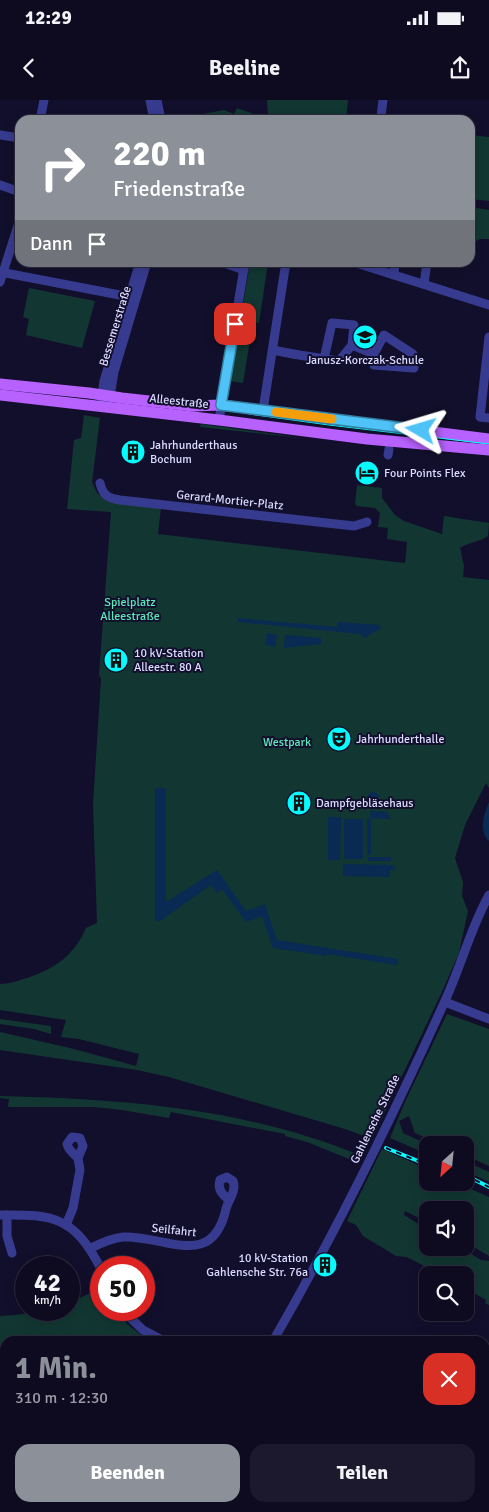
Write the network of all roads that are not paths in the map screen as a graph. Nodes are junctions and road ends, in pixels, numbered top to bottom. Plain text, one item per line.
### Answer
1 (44, 100) edge
2 (150, 100) edge
3 (157, 100) edge
4 (383, 100) edge
5 (41, 115) edge
6 (153, 115) edge
7 (160, 115) edge
8 (381, 115) edge
9 (0, 135) edge
10 (15, 137) edge
11 (0, 186) edge
12 (15, 190) edge
13 (15, 234) edge
14 (139, 267) edge
15 (146, 267) edge
16 (245, 267) edge
17 (285, 267) edge
18 (373, 267) edge
19 (395, 267) edge
20 (426, 267) edge
21 (2, 272) edge
22 (394, 275) junction
23 (0, 282) edge
24 (424, 284) junction
25 (130, 297) junction
26 (489, 305) edge
27 (489, 337) edge
28 (352, 345) junction
29 (273, 350) junction
30 (374, 354) junction
31 (324, 359) junction
32 (0, 384) edge
33 (0, 395) edge
34 (106, 396) junction
35 (221, 405) junction
36 (104, 407) junction
37 (263, 410) junction
38 (489, 418) edge
39 (219, 420) junction
40 (489, 439) edge
41 (489, 450) edge
42 (100, 482) dead end
43 (367, 522) dead end
44 (489, 895) edge
45 (489, 903) edge
46 (479, 916) junction
47 (445, 1002) junction
48 (489, 1019) edge
49 (78, 1158) dead end
50 (228, 1199) dead end
51 (4, 1215) edge
52 (66, 1225) junction
53 (90, 1248) junction
54 (12, 1253) dead end
55 (94, 1256) edge
56 (134, 1321) edge
57 (281, 1327) junction
58 (155, 1336) edge
59 (276, 1336) edge
60 (278, 1336) edge

1 - 5 street
2 - 6 street
3 - 7 street
4 - 8 street
9 - 10 street
11 - 12 street
13 - 21 street
14 - 25 street, Bessemerstraße
15 - 34 street, Bessemerstraße
16 - 35 street
17 - 29 street
18 - 22 street
19 - 22 street
20 - 24 street
21 - 23 street
21 - 25 street
22 - 24 street
24 - 26 street
25 - 34 street, Bessemerstraße
27 - 38 street
28 - 30 street
28 - 31 street
28 - 31 street
29 - 31 street
29 - 37 street
30 - 30 street
32 - 34 main road, Alleestraße
33 - 36 main road, Alleestraße
34 - 35 main road, Alleestraße
34 - 36 street
35 - 37 main road, Alleestraße
35 - 39 street
36 - 39 main road, Alleestraße
37 - 40 main road, Alleestraße
39 - 41 main road, Alleestraße
42 - 43 street, Gerard-Mortier-Platz
44 - 46 street, Gahlensche Straße
45 - 46 street, Gahlensche Straße
46 - 47 street, Gahlensche Straße
47 - 48 street
47 - 57 street, Gahlensche Straße
49 - 52 street
50 - 53 street, Seilfahrt
51 - 52 street
51 - 54 street
52 - 53 street
53 - 55 street
56 - 58 street
57 - 59 street, Gahlensche Straße
57 - 60 street, Gahlensche Straße

